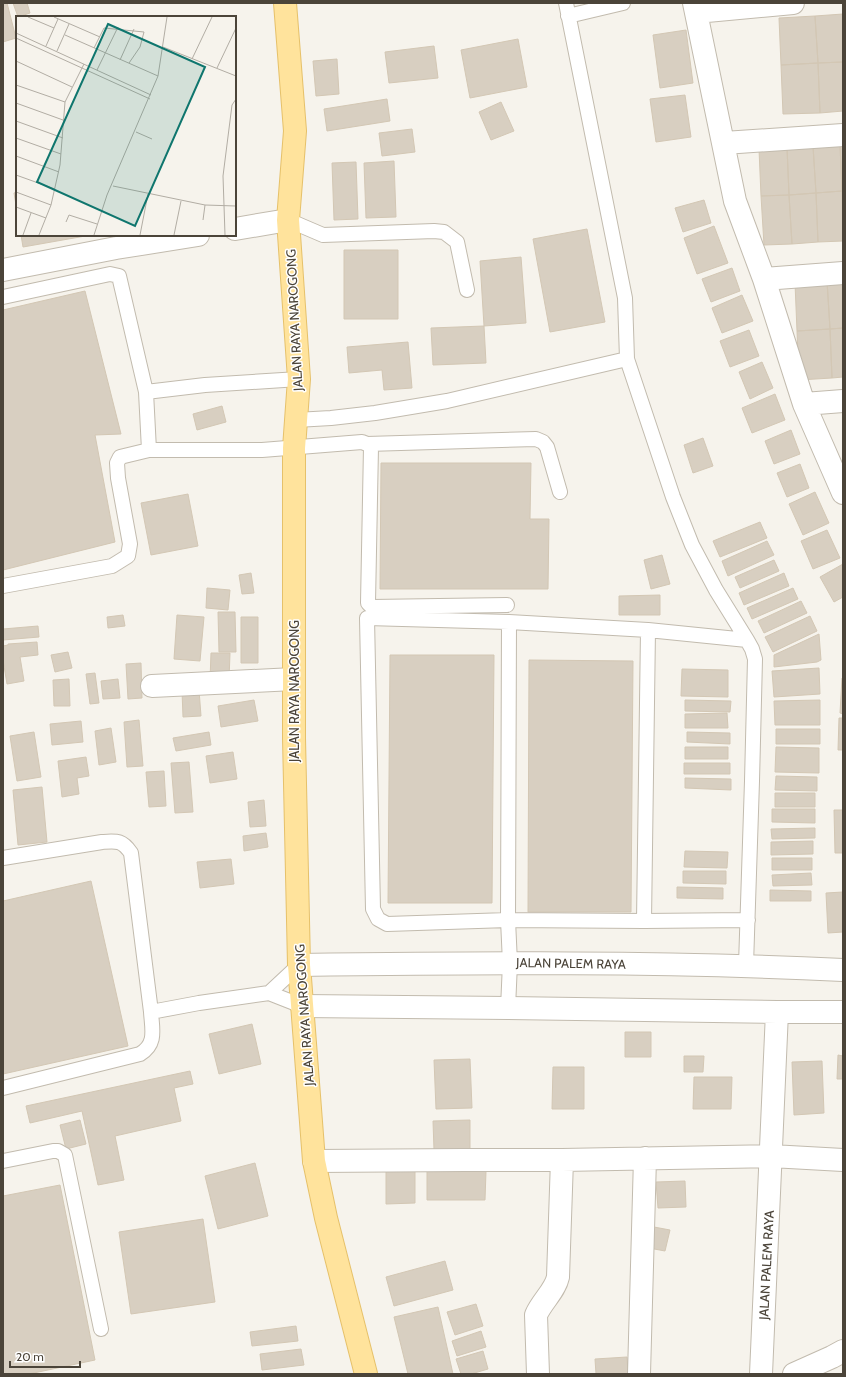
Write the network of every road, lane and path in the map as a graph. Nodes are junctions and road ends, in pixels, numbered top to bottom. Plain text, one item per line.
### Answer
1 (285, 3) edge
2 (623, 3) edge
3 (793, 3) edge
4 (695, 7) edge
5 (567, 10) edge
6 (843, 134) edge
7 (724, 142) junction
8 (288, 220) junction
9 (236, 229) edge
10 (192, 236) edge
11 (3, 270) edge
12 (843, 273) edge
13 (764, 279) junction
14 (467, 290) dead end
15 (3, 297) edge
16 (627, 359) junction
17 (299, 379) junction
18 (146, 392) junction
19 (843, 401) edge
20 (804, 404) junction
21 (296, 420) junction
22 (367, 444) junction
23 (294, 448) junction
24 (149, 450) junction
25 (560, 492) dead end
26 (843, 492) edge
27 (3, 586) edge
28 (507, 605) dead end
29 (509, 622) junction
30 (648, 630) junction
31 (747, 640) junction
32 (294, 679) junction
33 (152, 686) dead end
34 (3, 858) edge
35 (508, 920) junction
36 (748, 920) junction
37 (644, 921) junction
38 (510, 962) junction
39 (299, 965) junction
40 (746, 965) junction
41 (843, 970) edge
42 (269, 993) junction
43 (302, 1006) junction
44 (508, 1008) junction
45 (151, 1012) junction
46 (777, 1012) junction
47 (843, 1012) edge
48 (3, 1088) edge
49 (771, 1156) junction
50 (644, 1158) junction
51 (562, 1160) junction
52 (843, 1160) edge
53 (3, 1161) edge
54 (314, 1161) junction
55 (101, 1329) dead end
56 (843, 1351) edge
57 (366, 1374) edge
58 (538, 1374) edge
59 (639, 1374) edge
60 (761, 1374) edge
61 (794, 1374) edge

1 - 8 main road, JALAN RAYA NAROGONG
2 - 5 lane
3 - 4 street
4 - 7 street
5 - 16 lane
6 - 7 street
7 - 13 street
8 - 9 street
8 - 14 lane
8 - 17 main road, JALAN RAYA NAROGONG
10 - 11 street
12 - 13 street
13 - 20 street
15 - 18 lane
16 - 21 lane
16 - 31 lane
17 - 18 lane
17 - 21 main road, JALAN RAYA NAROGONG
18 - 24 lane
19 - 20 street
20 - 26 street
21 - 23 main road, JALAN RAYA NAROGONG
22 - 23 lane
22 - 25 lane
22 - 28 lane
23 - 24 lane
23 - 32 main road, JALAN RAYA NAROGONG
24 - 27 lane
29 - 30 lane
29 - 35 lane
29 - 35 lane
30 - 31 lane
30 - 37 lane
31 - 36 lane
32 - 33 street
32 - 39 main road, JALAN RAYA NAROGONG
34 - 45 lane
35 - 37 lane
35 - 38 lane
36 - 37 lane
36 - 40 lane
38 - 39 street, JALAN PALEM RAYA
38 - 40 street, JALAN PALEM RAYA
38 - 44 lane
39 - 42 lane
39 - 43 main road, JALAN RAYA NAROGONG
40 - 41 street, JALAN PALEM RAYA
42 - 43 lane
42 - 45 lane
43 - 44 street
43 - 54 main road, JALAN RAYA NAROGONG
44 - 46 street
45 - 48 lane
46 - 47 street
46 - 49 street, JALAN PALEM RAYA
49 - 50 street
49 - 52 street
49 - 60 street, JALAN PALEM RAYA
50 - 51 street
50 - 59 street
51 - 54 street
51 - 58 street
53 - 55 lane
54 - 57 main road, JALAN RAYA NAROGONG
56 - 61 street

